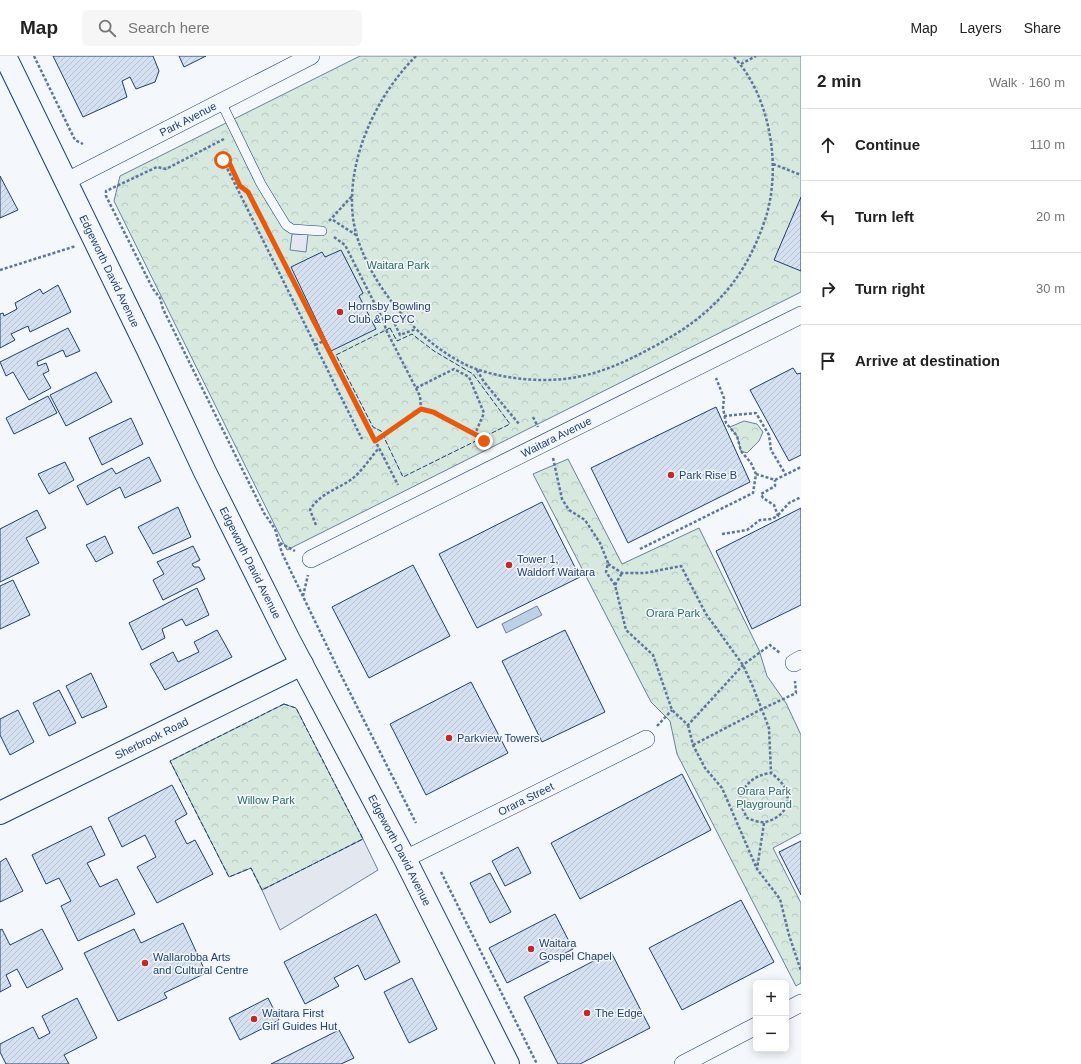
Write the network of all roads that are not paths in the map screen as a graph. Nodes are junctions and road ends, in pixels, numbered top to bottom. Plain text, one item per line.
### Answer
1 (5, 56) edge
2 (311, 56) edge
3 (221, 102) junction
4 (65, 182) junction
5 (322, 231) road end
6 (801, 315) edge
7 (311, 559) dead end
8 (302, 664) junction
9 (646, 739) dead end
10 (0, 813) edge
11 (405, 859) junction
12 (801, 1003) edge
13 (789, 1009) edge
14 (753, 1028) edge
15 (508, 1064) edge
16 (682, 1064) edge

1 - 4 main road, Edgeworth David Avenue
2 - 3 street, Park Avenue
3 - 4 street, Park Avenue
3 - 5 lane
4 - 8 main road, Edgeworth David Avenue
6 - 7 street, Waitara Avenue
8 - 10 main road, Sherbrook Road
8 - 11 main road, Edgeworth David Avenue
9 - 11 street, Orara Street
11 - 15 main road, Edgeworth David Avenue
12 - 13 street
14 - 16 street

